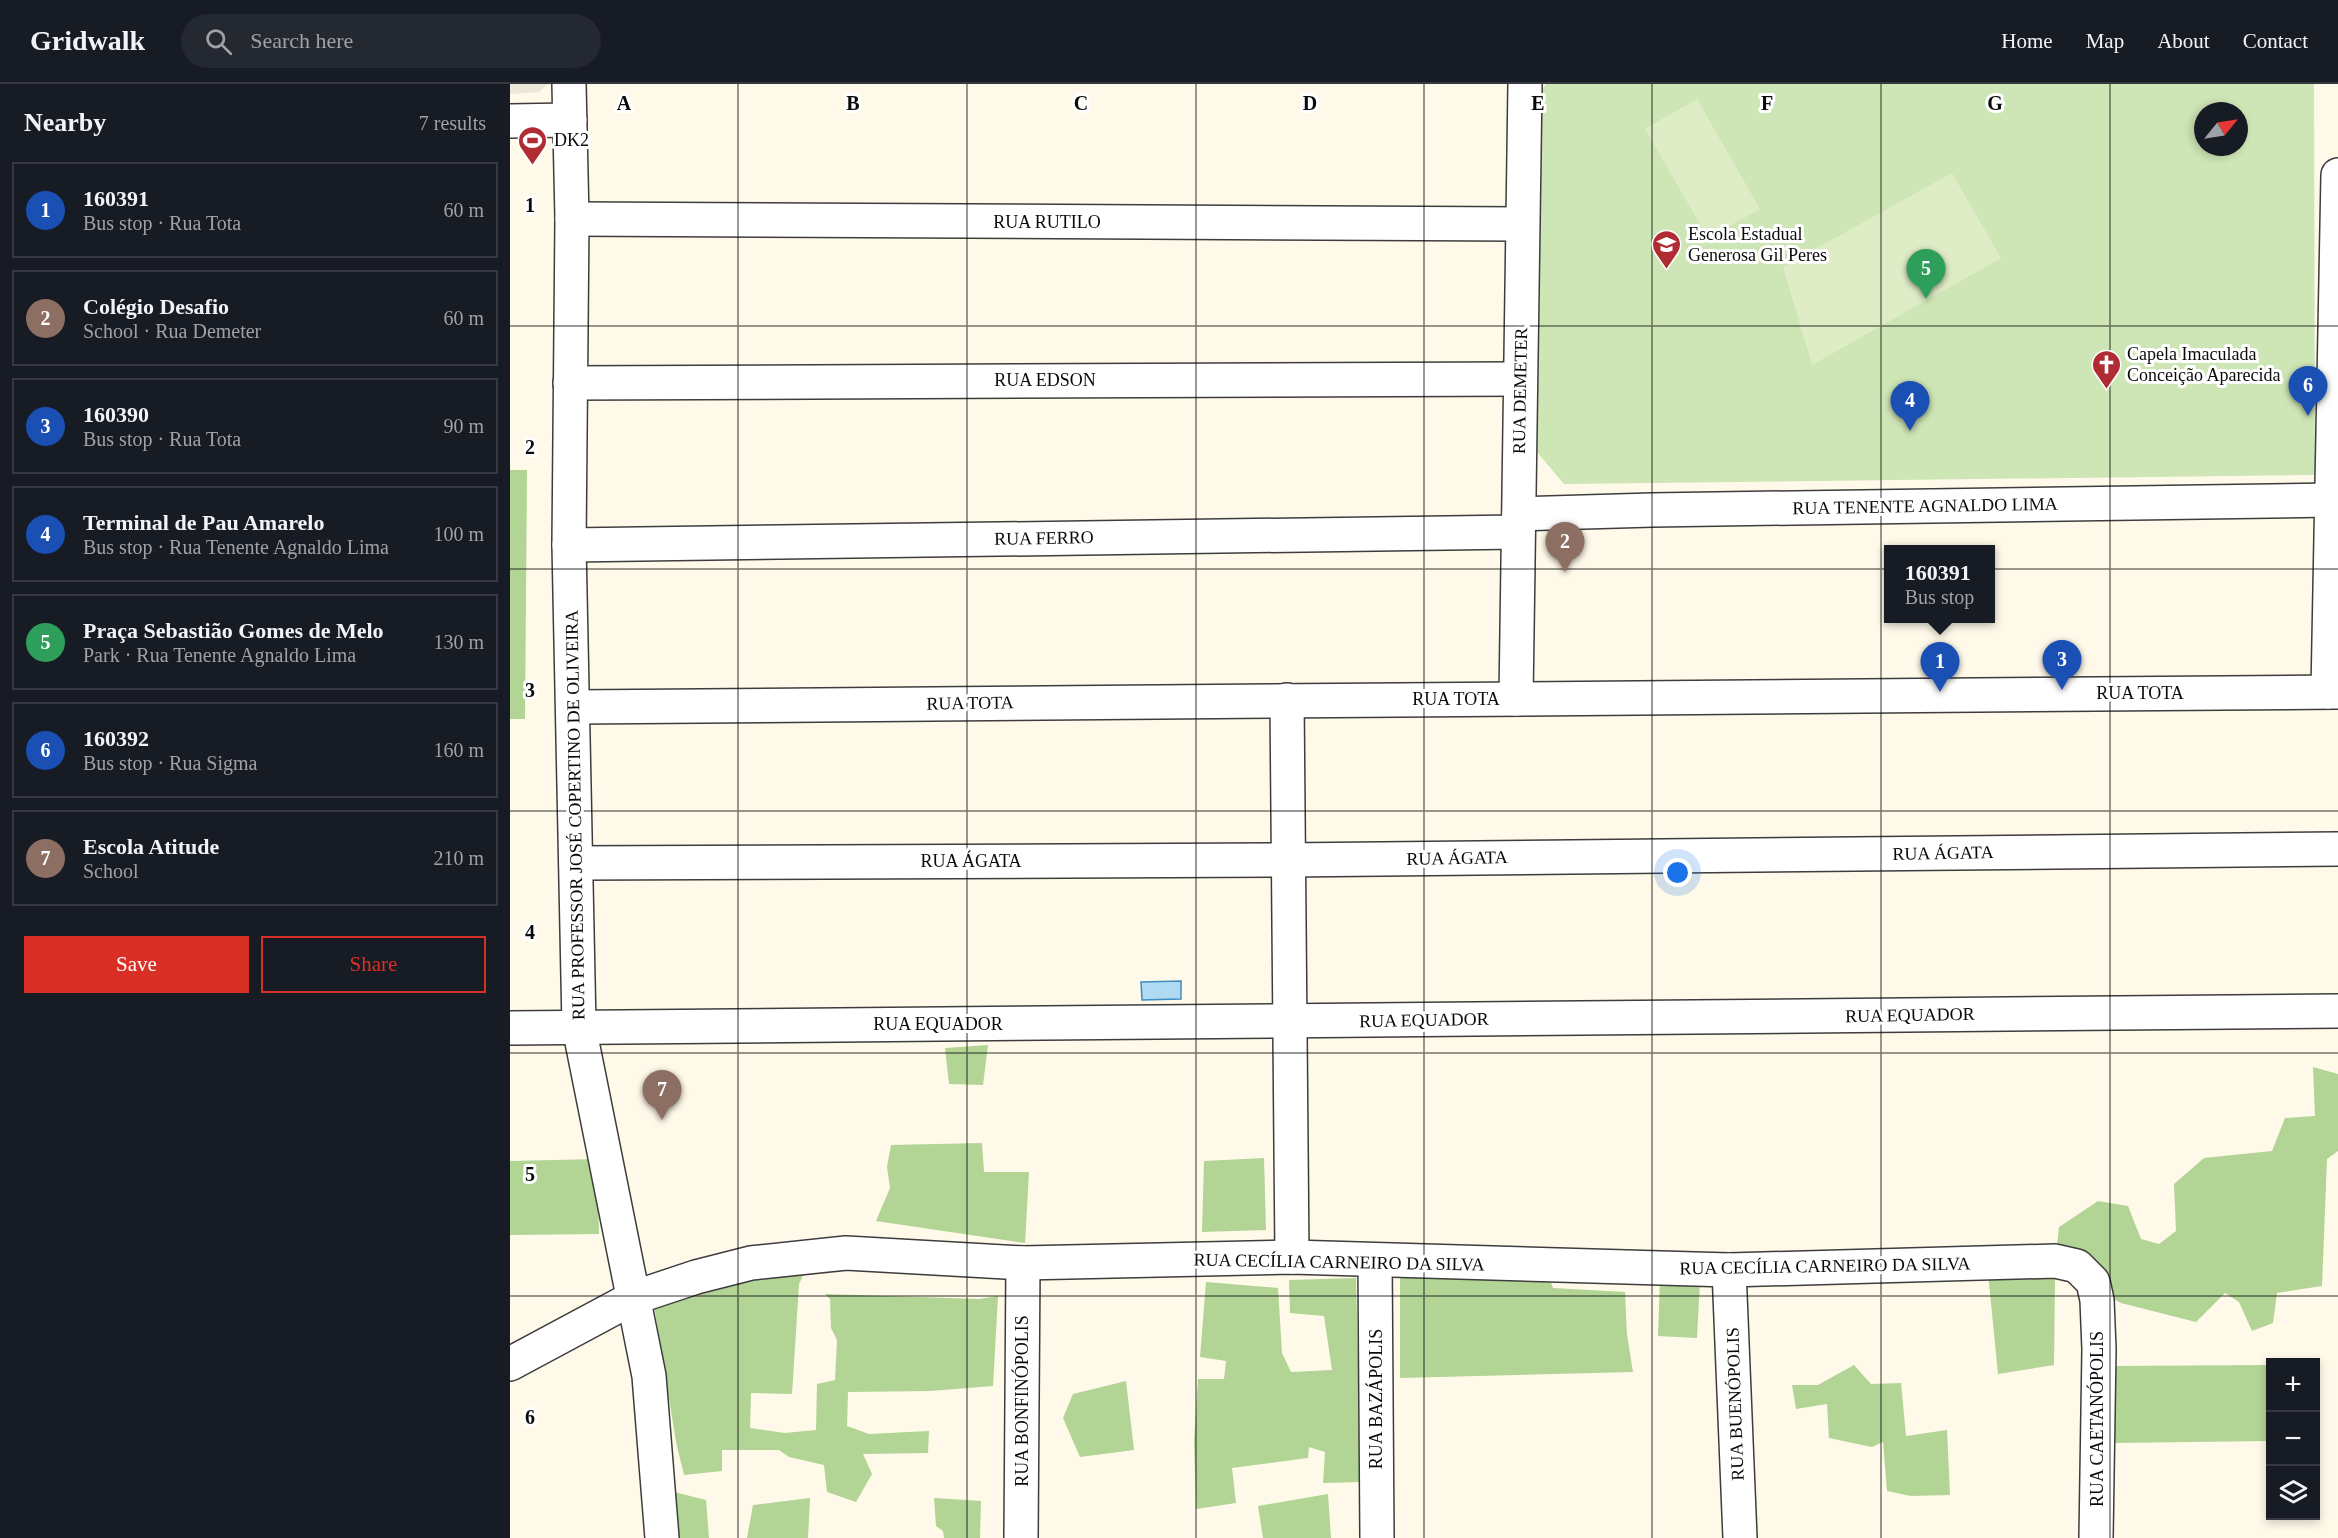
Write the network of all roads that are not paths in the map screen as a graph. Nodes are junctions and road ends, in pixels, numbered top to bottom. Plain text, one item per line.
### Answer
1 (569, 84) edge
2 (1524, 84) edge
3 (570, 120) junction
4 (510, 121) edge
5 (2338, 175) edge
6 (2338, 206) edge
7 (572, 219) junction
8 (1522, 224) junction
9 (2336, 374) edge
10 (1520, 379) junction
11 (570, 383) junction
12 (2334, 519) edge
13 (1518, 523) junction
14 (569, 545) junction
15 (2333, 692) edge
16 (1516, 699) junction
17 (1287, 700) junction
18 (575, 707) junction
19 (2338, 849) edge
20 (1286, 860) junction
21 (576, 863) junction
22 (2338, 1011) edge
23 (1288, 1022) junction
24 (579, 1027) junction
25 (510, 1028) edge
26 (1292, 1257) junction
27 (1375, 1260) junction
28 (1023, 1263) junction
29 (1729, 1270) junction
30 (633, 1298) junction
31 (2097, 1300) joint
32 (510, 1364) edge
33 (662, 1538) edge
34 (1021, 1538) edge
35 (1377, 1538) edge
36 (1740, 1538) edge
37 (2096, 1538) edge

1 - 3 street, RUA PROFESSOR JOSÉ COPERTINO DE OLIVEIRA
2 - 8 street, RUA DEMETER
3 - 4 street
3 - 7 street, RUA PROFESSOR JOSÉ COPERTINO DE OLIVEIRA
5 - 6 street
6 - 9 street
7 - 8 street, RUA RUTILO
7 - 11 street, RUA PROFESSOR JOSÉ COPERTINO DE OLIVEIRA
8 - 10 street, RUA DEMETER
9 - 12 street
10 - 11 street, RUA EDSON
10 - 13 street, RUA DEMETER
11 - 14 street, RUA PROFESSOR JOSÉ COPERTINO DE OLIVEIRA
12 - 13 street, RUA TENENTE AGNALDO LIMA
12 - 15 street
13 - 14 street, RUA FERRO
13 - 16 street, RUA DEMETER
14 - 18 street, RUA PROFESSOR JOSÉ COPERTINO DE OLIVEIRA
15 - 16 street, RUA TOTA
16 - 17 street, RUA TOTA
17 - 18 street, RUA TOTA
17 - 20 street
18 - 21 street, RUA PROFESSOR JOSÉ COPERTINO DE OLIVEIRA
19 - 20 street, RUA ÁGATA
20 - 21 street, RUA ÁGATA
20 - 23 street
21 - 24 street, RUA PROFESSOR JOSÉ COPERTINO DE OLIVEIRA
22 - 23 street, RUA EQUADOR
23 - 24 street, RUA EQUADOR
23 - 26 street
24 - 25 street, RUA EQUADOR
24 - 30 street, RUA PROFESSOR JOSÉ COPERTINO DE OLIVEIRA
26 - 27 street, RUA CECÍLIA CARNEIRO DA SILVA
26 - 28 street, RUA CECÍLIA CARNEIRO DA SILVA
27 - 29 street, RUA CECÍLIA CARNEIRO DA SILVA
27 - 35 street, RUA BAZÁPOLIS
28 - 30 street, RUA CECÍLIA CARNEIRO DA SILVA
28 - 34 street, RUA BONFINÓPOLIS
29 - 31 street, RUA CECÍLIA CARNEIRO DA SILVA
29 - 36 street, RUA BUENÓPOLIS
30 - 32 street, RUA CECÍLIA CARNEIRO DA SILVA
30 - 33 street, RUA PROFESSOR JOSÉ COPERTINO DE OLIVEIRA
31 - 37 street, RUA CAETANÓPOLIS

